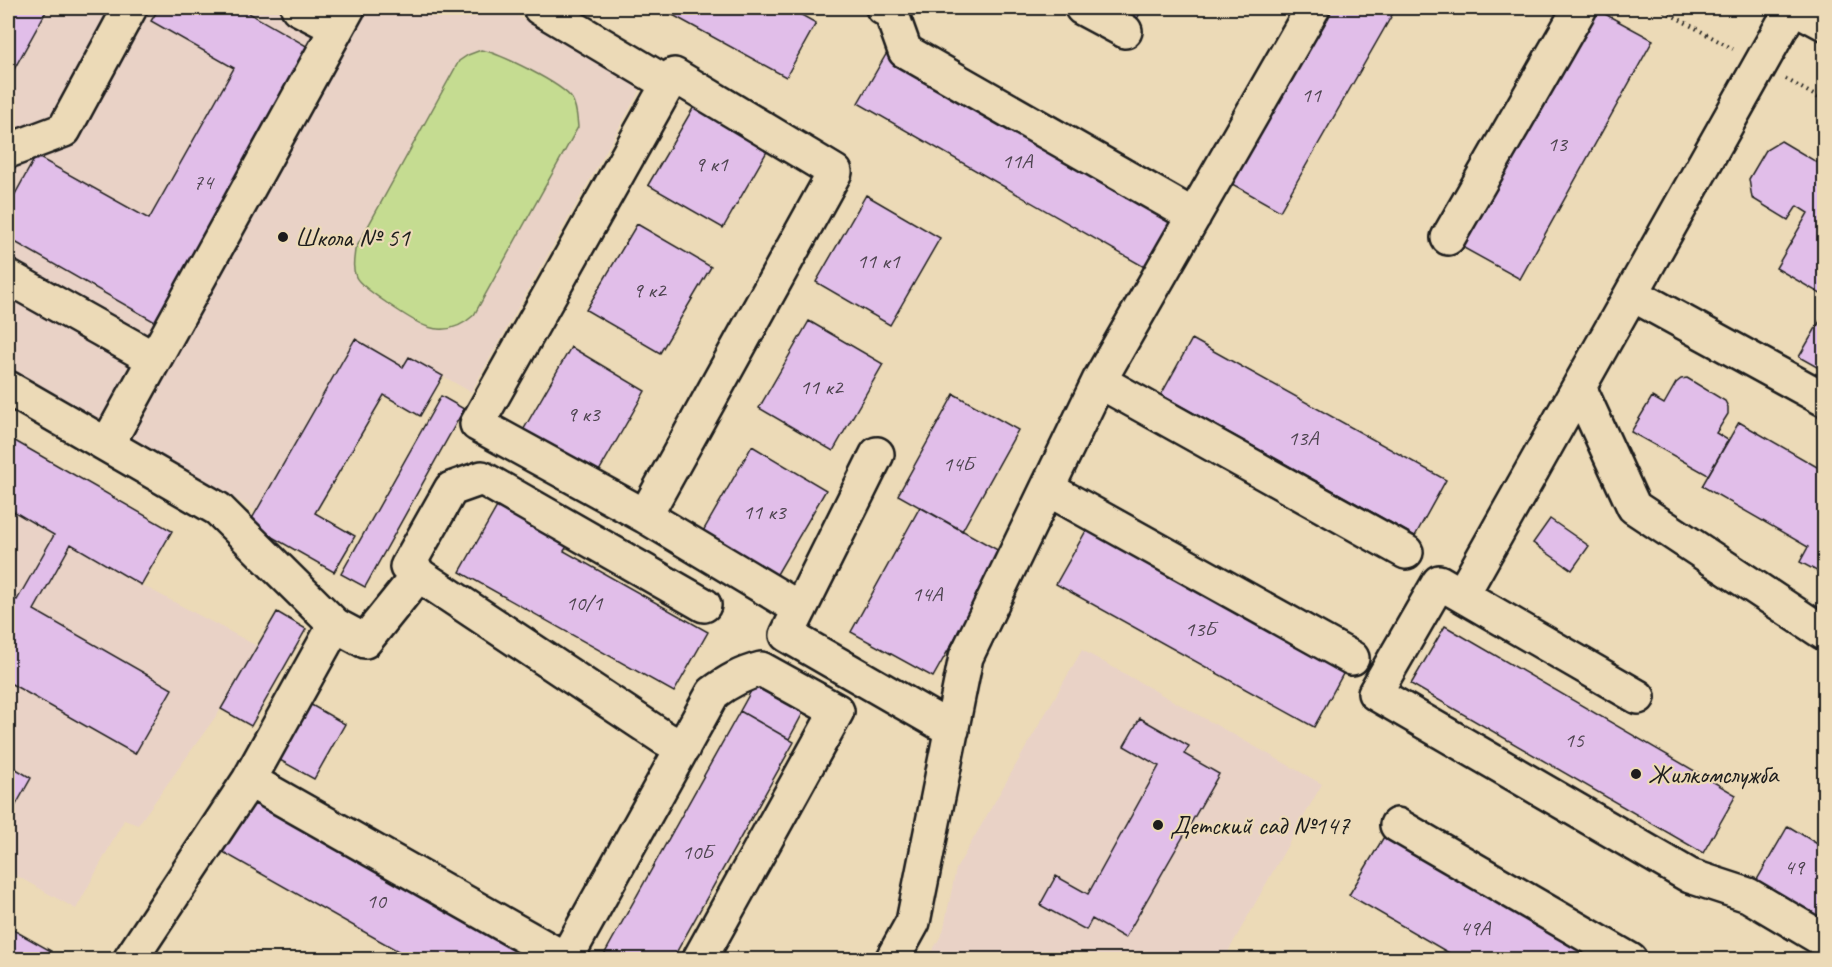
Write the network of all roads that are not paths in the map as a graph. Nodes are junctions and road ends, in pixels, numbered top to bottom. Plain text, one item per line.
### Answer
1 (130, 8) edge
2 (298, 8) edge
3 (540, 8) edge
4 (1082, 8) edge
5 (1313, 8) edge
6 (1580, 8) edge
7 (1794, 8) edge
8 (889, 9) edge
9 (342, 18) edge
10 (1824, 23) edge
11 (1125, 31) dead end
12 (668, 84) junction
13 (8, 151) edge
14 (1194, 216) junction
15 (1448, 238) dead end
16 (8, 277) edge
17 (1632, 294) junction
18 (154, 359) junction
19 (1100, 381) junction
20 (1579, 387) junction
21 (8, 388) edge
22 (1824, 399) edge
23 (107, 445) junction
24 (877, 454) dead end
25 (1048, 489) junction
26 (645, 516) junction
27 (1406, 552) dead end
28 (419, 574) junction
29 (1462, 595) junction
30 (704, 605) dead end
31 (800, 609) junction
32 (335, 625) junction
33 (1824, 633) edge
34 (1352, 658) dead end
35 (1638, 697) dead end
36 (952, 730) junction
37 (683, 748) junction
38 (249, 780) junction
39 (1397, 825) dead end
40 (1824, 940) edge
41 (565, 959) edge
42 (130, 960) edge
43 (699, 960) edge
44 (892, 960) edge
45 (1630, 960) edge

1 - 13 street
2 - 9 street
3 - 12 street
4 - 11 street
5 - 14 street
6 - 15 street
7 - 10 street
7 - 17 street
8 - 14 street
9 - 18 street
12 - 26 street
12 - 26 street
14 - 19 street
16 - 18 street
17 - 20 street
17 - 22 street
18 - 23 street
19 - 25 street
19 - 27 street
20 - 29 street
20 - 33 street
21 - 23 street
23 - 32 street
24 - 31 street
25 - 34 street
25 - 36 street
26 - 31 street
28 - 30 street
28 - 32 street
28 - 37 street
29 - 35 street
29 - 40 street
31 - 36 street
32 - 38 street
36 - 44 street
37 - 41 street
37 - 43 street
38 - 41 street
38 - 42 street
39 - 45 street

